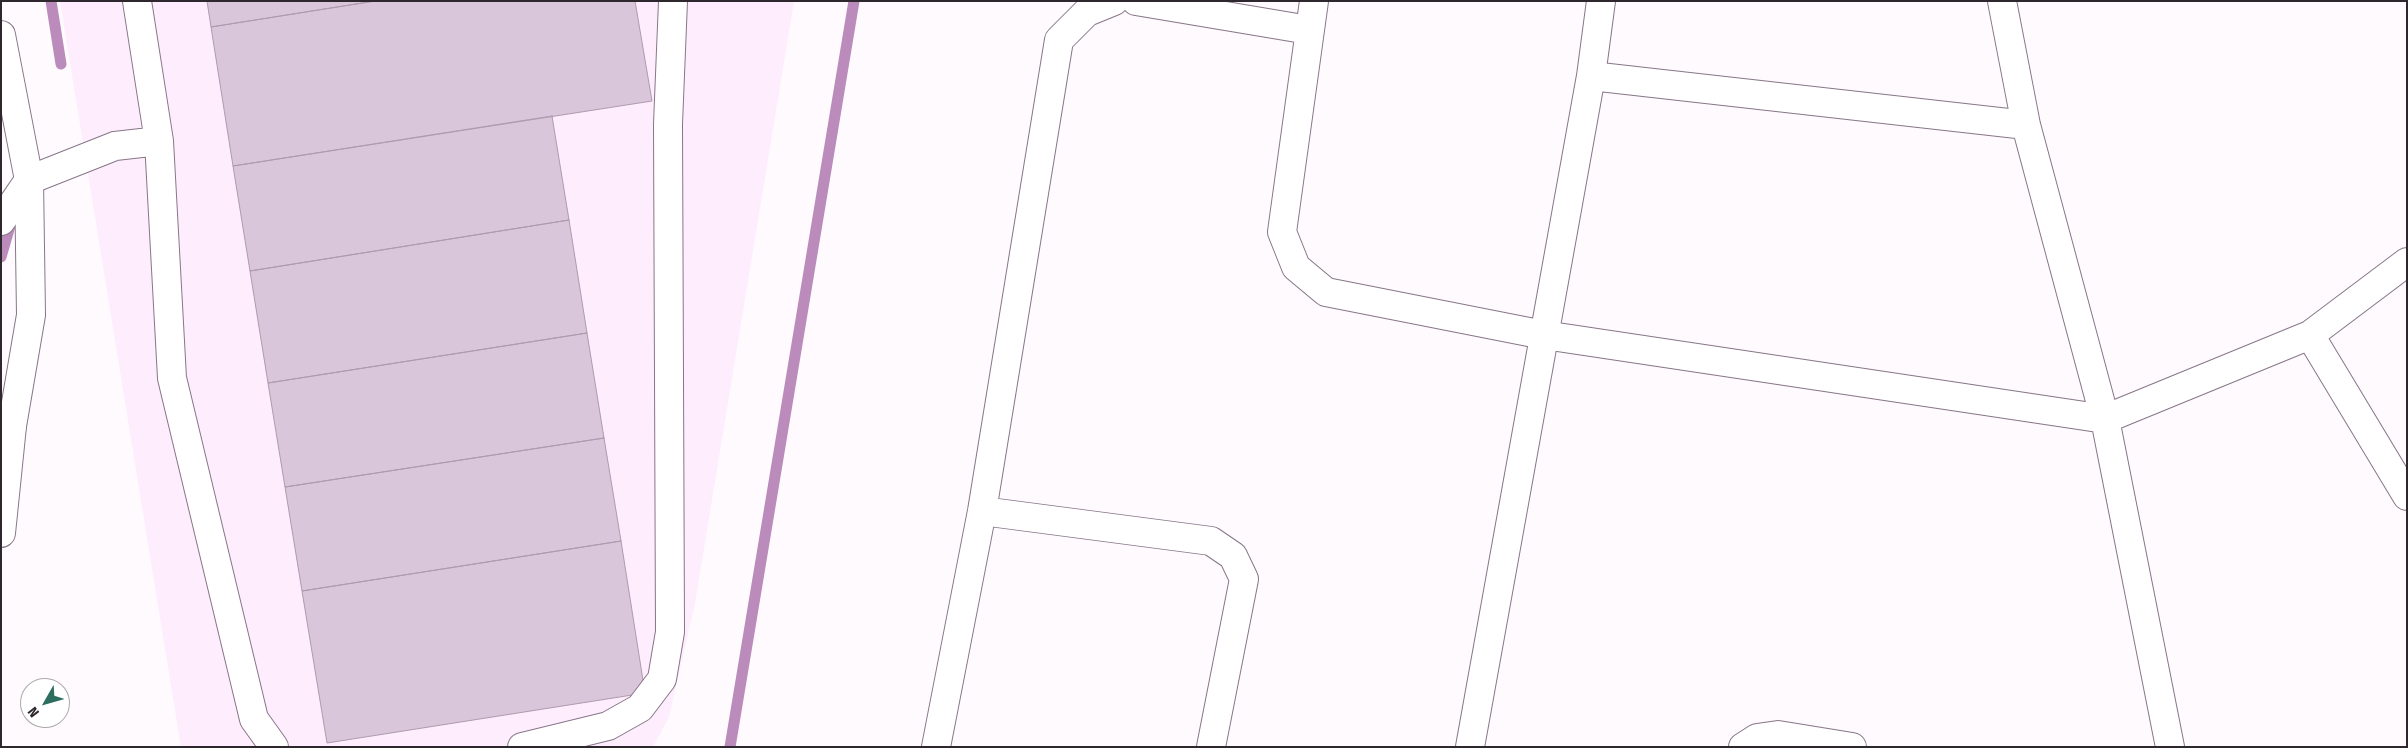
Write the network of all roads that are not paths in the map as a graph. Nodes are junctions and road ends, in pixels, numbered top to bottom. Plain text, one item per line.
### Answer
1 (137, 1) edge
2 (673, 1) edge
3 (1114, 1) edge
4 (1136, 1) edge
5 (1314, 1) edge
6 (1601, 1) edge
7 (2002, 1) edge
8 (1309, 30) junction
9 (1, 35) edge
10 (1591, 76) junction
11 (5, 79) edge
12 (2026, 125) junction
13 (159, 141) junction
14 (29, 180) junction
15 (1, 220) edge
16 (2407, 262) edge
17 (1544, 335) junction
18 (2310, 335) junction
19 (2105, 420) junction
20 (6, 437) edge
21 (2407, 496) edge
22 (982, 511) junction
23 (1, 534) edge
24 (274, 747) edge
25 (522, 747) edge
26 (936, 747) edge
27 (1211, 747) edge
28 (1470, 747) edge
29 (1743, 747) edge
30 (1852, 747) edge
31 (2170, 747) edge

1 - 13 street
2 - 25 street
3 - 22 street
4 - 8 street
5 - 8 street
6 - 10 street
7 - 12 street
8 - 17 street
9 - 11 street
10 - 12 street
10 - 17 street
11 - 14 street
12 - 19 street
13 - 14 street
13 - 24 street
14 - 15 street
14 - 20 street
16 - 18 street
17 - 19 street
17 - 28 street
18 - 19 street
18 - 21 street
19 - 31 street
20 - 23 street
22 - 26 street
22 - 27 street
29 - 30 street

